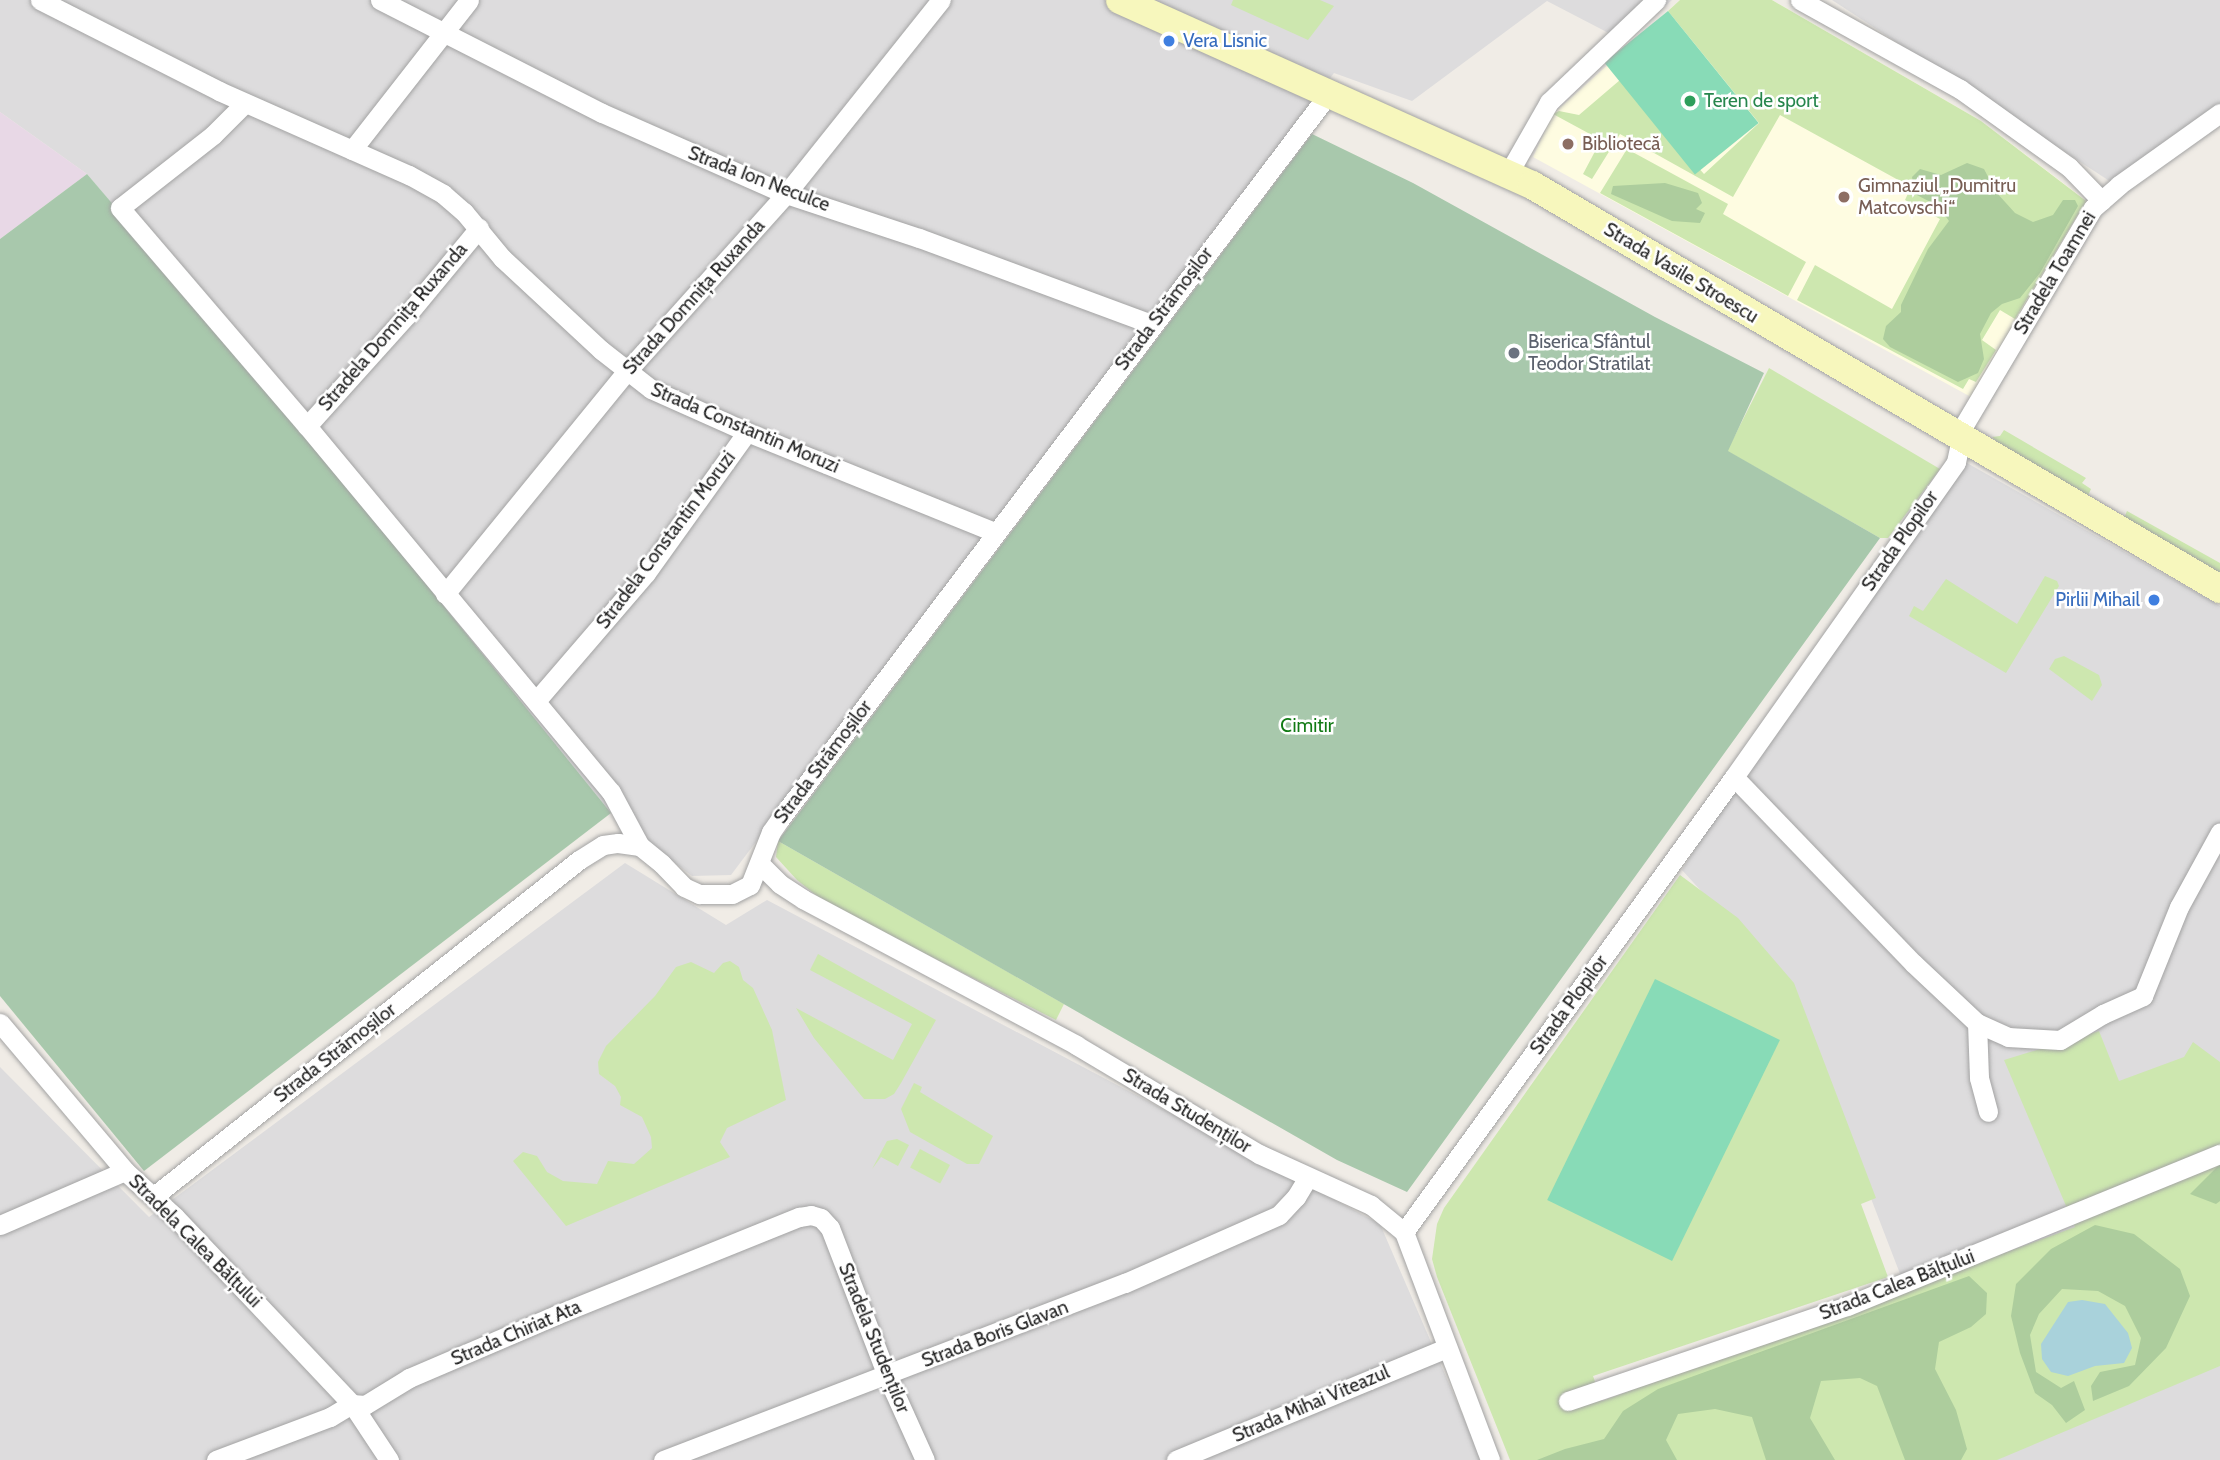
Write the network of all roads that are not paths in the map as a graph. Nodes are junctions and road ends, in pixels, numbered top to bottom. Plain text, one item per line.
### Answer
1 (40, 0) edge
2 (380, 0) edge
3 (470, 0) edge
4 (941, 0) edge
5 (1120, 0) edge
6 (1656, 0) edge
7 (1800, 0) edge
8 (444, 30) junction
9 (1329, 93) junction
10 (245, 103) junction
11 (2220, 113) edge
12 (352, 150) junction
13 (1507, 174) junction
14 (786, 194) junction
15 (2102, 201) junction
16 (479, 229) junction
17 (1152, 324) junction
18 (627, 371) junction
19 (307, 426) junction
20 (747, 432) junction
21 (1960, 439) junction
22 (995, 532) junction
23 (2220, 589) edge
24 (446, 594) junction
25 (536, 701) junction
26 (1734, 777) junction
27 (2220, 832) edge
28 (640, 846) junction
29 (760, 864) junction
30 (0, 1023) edge
31 (1977, 1023) junction
32 (1988, 1112) dead end
33 (2220, 1154) edge
34 (125, 1171) junction
35 (1308, 1177) junction
36 (154, 1196) junction
37 (821, 1218) joint
38 (0, 1225) edge
39 (1404, 1232) junction
40 (1446, 1348) junction
41 (887, 1376) junction
42 (1569, 1401) dead end
43 (352, 1404) junction
44 (216, 1460) edge
45 (390, 1460) edge
46 (663, 1460) edge
47 (925, 1460) edge
48 (1177, 1460) edge
49 (1490, 1460) edge

1 - 10 street, Strada Constantin Moruzi
2 - 8 street, Strada Ion Neculce
3 - 8 street
4 - 14 street, Strada Domnița Ruxanda
5 - 9 main road, Strada Vasile Stroescu
6 - 13 street
7 - 15 street
8 - 12 street
8 - 14 street, Strada Ion Neculce
9 - 13 main road, Strada Vasile Stroescu
9 - 17 street, Strada Strămoșilor
10 - 12 street, Strada Constantin Moruzi
10 - 19 street
11 - 15 street, Stradela Toamnei
12 - 16 street, Strada Constantin Moruzi
13 - 21 main road, Strada Vasile Stroescu
14 - 17 street, Strada Ion Neculce
14 - 18 street, Strada Domnița Ruxanda
15 - 21 street, Stradela Toamnei
16 - 18 street, Strada Constantin Moruzi
16 - 19 street, Stradela Domnița Ruxanda
17 - 22 street, Strada Strămoșilor
18 - 20 street, Strada Constantin Moruzi
18 - 24 street, Strada Domnița Ruxanda
19 - 24 street
20 - 22 street, Strada Constantin Moruzi
20 - 25 street, Stradela Constantin Moruzi
21 - 23 main road, Strada Vasile Stroescu
21 - 26 street, Strada Plopilor
22 - 29 street, Strada Strămoșilor
24 - 25 street
25 - 28 street
26 - 31 street
26 - 39 street, Strada Plopilor
27 - 31 street
28 - 29 street, Strada Strămoșilor
28 - 36 street, Strada Strămoșilor
29 - 35 street, Strada Studenților
30 - 34 street, Stradela Calea Bălțului
31 - 32 street
33 - 42 street, Strada Calea Bălțului
34 - 36 street, Stradela Calea Bălțului
34 - 38 street
35 - 39 street, Strada Studenților
35 - 41 street, Strada Boris Glavan
36 - 43 street, Stradela Calea Bălțului
37 - 41 street, Stradela Studenților
37 - 43 street, Strada Chiriat Ata
39 - 40 street
40 - 48 street, Strada Mihai Viteazul
40 - 49 street
41 - 46 street, Strada Boris Glavan
41 - 47 street, Stradela Studenților
43 - 44 street, Strada Chiriat Ata
43 - 45 street, Stradela Calea Bălțului

